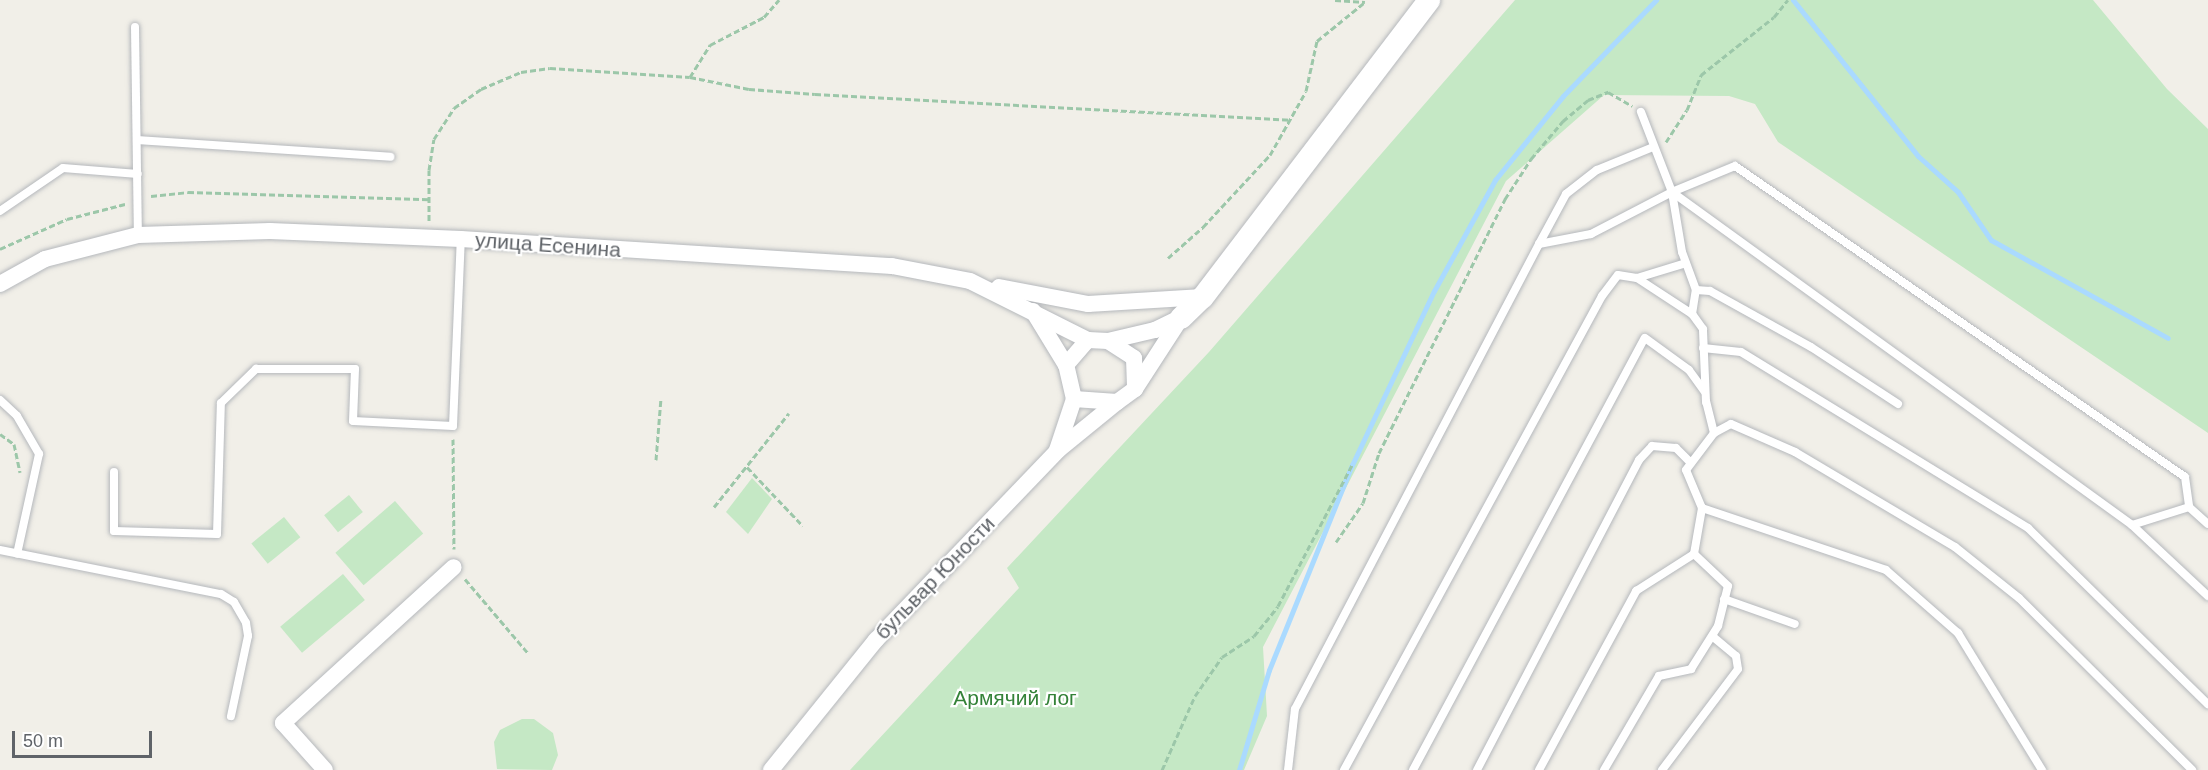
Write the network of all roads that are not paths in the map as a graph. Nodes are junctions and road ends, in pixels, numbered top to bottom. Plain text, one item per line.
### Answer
1 (1429, 0) edge
2 (135, 27) dead end
3 (1641, 112) road end
4 (137, 140) junction
5 (1653, 147) junction
6 (390, 157) dead end
7 (138, 174) junction
8 (1672, 192) junction
9 (0, 211) edge
10 (138, 235) junction
11 (461, 239) junction
12 (1539, 244) junction
13 (1686, 263) junction
14 (1637, 278) junction
15 (970, 281) junction
16 (0, 284) edge
17 (1696, 290) junction
18 (1203, 297) junction
19 (1033, 310) junction
20 (1692, 314) junction
21 (1181, 318) junction
22 (1088, 340) junction
23 (1108, 341) junction
24 (1702, 348) junction
25 (1066, 365) junction
26 (1135, 389) junction
27 (1705, 392) junction
28 (1074, 399) junction
29 (0, 400) edge
30 (1117, 402) junction
31 (1898, 404) dead end
32 (1714, 433) junction
33 (1057, 451) junction
34 (1691, 463) junction
35 (114, 472) dead end
36 (2189, 507) junction
37 (1702, 508) junction
38 (2208, 524) edge
39 (2133, 525) junction
40 (0, 550) edge
41 (17, 554) junction
42 (1694, 555) junction
43 (454, 567) road end
44 (2208, 596) edge
45 (1724, 599) junction
46 (1795, 624) dead end
47 (1712, 636) junction
48 (2208, 704) edge
49 (231, 716) dead end
50 (325, 770) edge
51 (771, 770) edge
52 (1288, 770) edge
53 (1344, 770) edge
54 (1413, 770) edge
55 (1477, 770) edge
56 (1539, 770) edge
57 (1604, 770) edge
58 (1662, 770) edge
59 (2042, 770) edge
60 (2192, 770) edge

1 - 18 street
2 - 4 lane
3 - 5 lane
4 - 6 lane
4 - 7 lane
5 - 8 lane
5 - 12 lane
7 - 9 lane
7 - 10 lane
8 - 12 lane
8 - 13 lane
8 - 36 lane
8 - 39 lane
10 - 11 street, улица Есенина
10 - 16 street, улица Есенина
11 - 15 street, улица Есенина
11 - 35 lane
12 - 52 lane
13 - 14 lane
13 - 17 lane
14 - 20 lane
14 - 53 lane
15 - 18 street
15 - 19 street, улица Есенина
17 - 20 lane
17 - 31 lane
18 - 21 street
19 - 22 street, улица Есенина
19 - 25 street
20 - 24 lane
21 - 23 street
21 - 26 street
22 - 23 street
22 - 25 street
23 - 26 street
24 - 27 lane
24 - 48 lane
25 - 28 street
26 - 30 street
27 - 32 lane
27 - 54 lane
28 - 30 street
28 - 33 street
29 - 41 lane
30 - 33 street, бульвар Юности
32 - 34 lane
32 - 60 lane
33 - 51 street, бульвар Юности
34 - 37 lane
34 - 55 lane
36 - 38 lane
36 - 39 lane
37 - 42 lane
37 - 59 lane
39 - 44 lane
40 - 41 lane
41 - 49 lane
42 - 45 lane
42 - 56 lane
43 - 50 street
45 - 46 lane
45 - 47 lane
47 - 57 lane
47 - 58 lane

